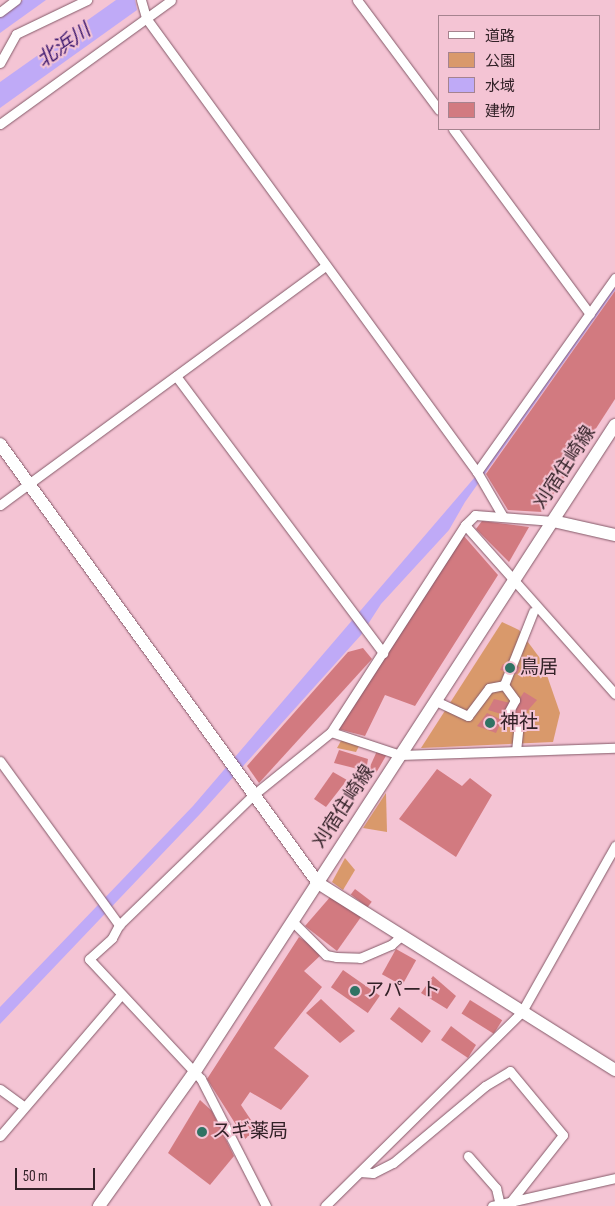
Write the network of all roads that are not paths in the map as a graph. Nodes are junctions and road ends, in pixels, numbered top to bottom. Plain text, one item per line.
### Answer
1 (16, 0) edge
2 (87, 0) edge
3 (142, 0) edge
4 (171, 0) edge
5 (357, 0) edge
6 (0, 12) edge
7 (145, 16) junction
8 (0, 63) edge
9 (438, 109) edge
10 (0, 124) edge
11 (454, 130) edge
12 (325, 266) junction
13 (615, 278) edge
14 (590, 314) junction
15 (176, 376) junction
16 (615, 425) edge
17 (0, 444) edge
18 (477, 472) junction
19 (30, 484) junction
20 (0, 505) edge
21 (502, 515) junction
22 (553, 521) junction
23 (465, 525) junction
24 (615, 535) edge
25 (513, 579) junction
26 (533, 612) dead end
27 (383, 653) junction
28 (504, 685) junction
29 (615, 694) edge
30 (440, 703) dead end
31 (330, 732) junction
32 (615, 748) edge
33 (516, 751) junction
34 (400, 755) junction
35 (0, 761) edge
36 (252, 796) junction
37 (615, 846) edge
38 (318, 883) junction
39 (293, 922) junction
40 (119, 925) junction
41 (400, 937) junction
42 (121, 995) junction
43 (521, 1013) junction
44 (615, 1070) edge
45 (194, 1073) junction
46 (0, 1089) edge
47 (23, 1106) junction
48 (0, 1136) edge
49 (468, 1156) dead end
50 (360, 1172) junction
51 (615, 1178) edge
52 (511, 1201) junction
53 (498, 1205) edge
54 (100, 1206) edge
55 (266, 1206) edge
56 (325, 1206) edge

1 - 6 street
2 - 8 street
3 - 7 street
4 - 7 street
5 - 9 street
7 - 10 street
7 - 12 street
11 - 14 street
12 - 15 street
12 - 18 street
13 - 14 street
14 - 18 street
15 - 19 street
15 - 27 street
16 - 22 street, 刈宿住崎線
17 - 19 street
18 - 21 street
19 - 20 street
19 - 36 street
21 - 22 street
21 - 23 street
22 - 24 street
22 - 25 street, 刈宿住崎線
23 - 25 street
23 - 27 street
25 - 29 street
25 - 34 street, 刈宿住崎線
26 - 28 street
27 - 31 street
28 - 30 street
28 - 33 street
31 - 34 street
31 - 36 street
32 - 33 street
33 - 34 street
34 - 38 street, 刈宿住崎線
35 - 40 street
36 - 38 street
36 - 40 street
37 - 43 street
38 - 39 street, 刈宿住崎線
38 - 41 street
39 - 41 street
39 - 45 street, 刈宿住崎線
40 - 42 street
41 - 43 street
42 - 45 street
42 - 47 street
43 - 44 street
43 - 50 street
45 - 54 street, 刈宿住崎線
45 - 55 street
46 - 47 street
47 - 48 street
49 - 53 street
50 - 52 street
50 - 56 street
51 - 52 street
52 - 53 street

